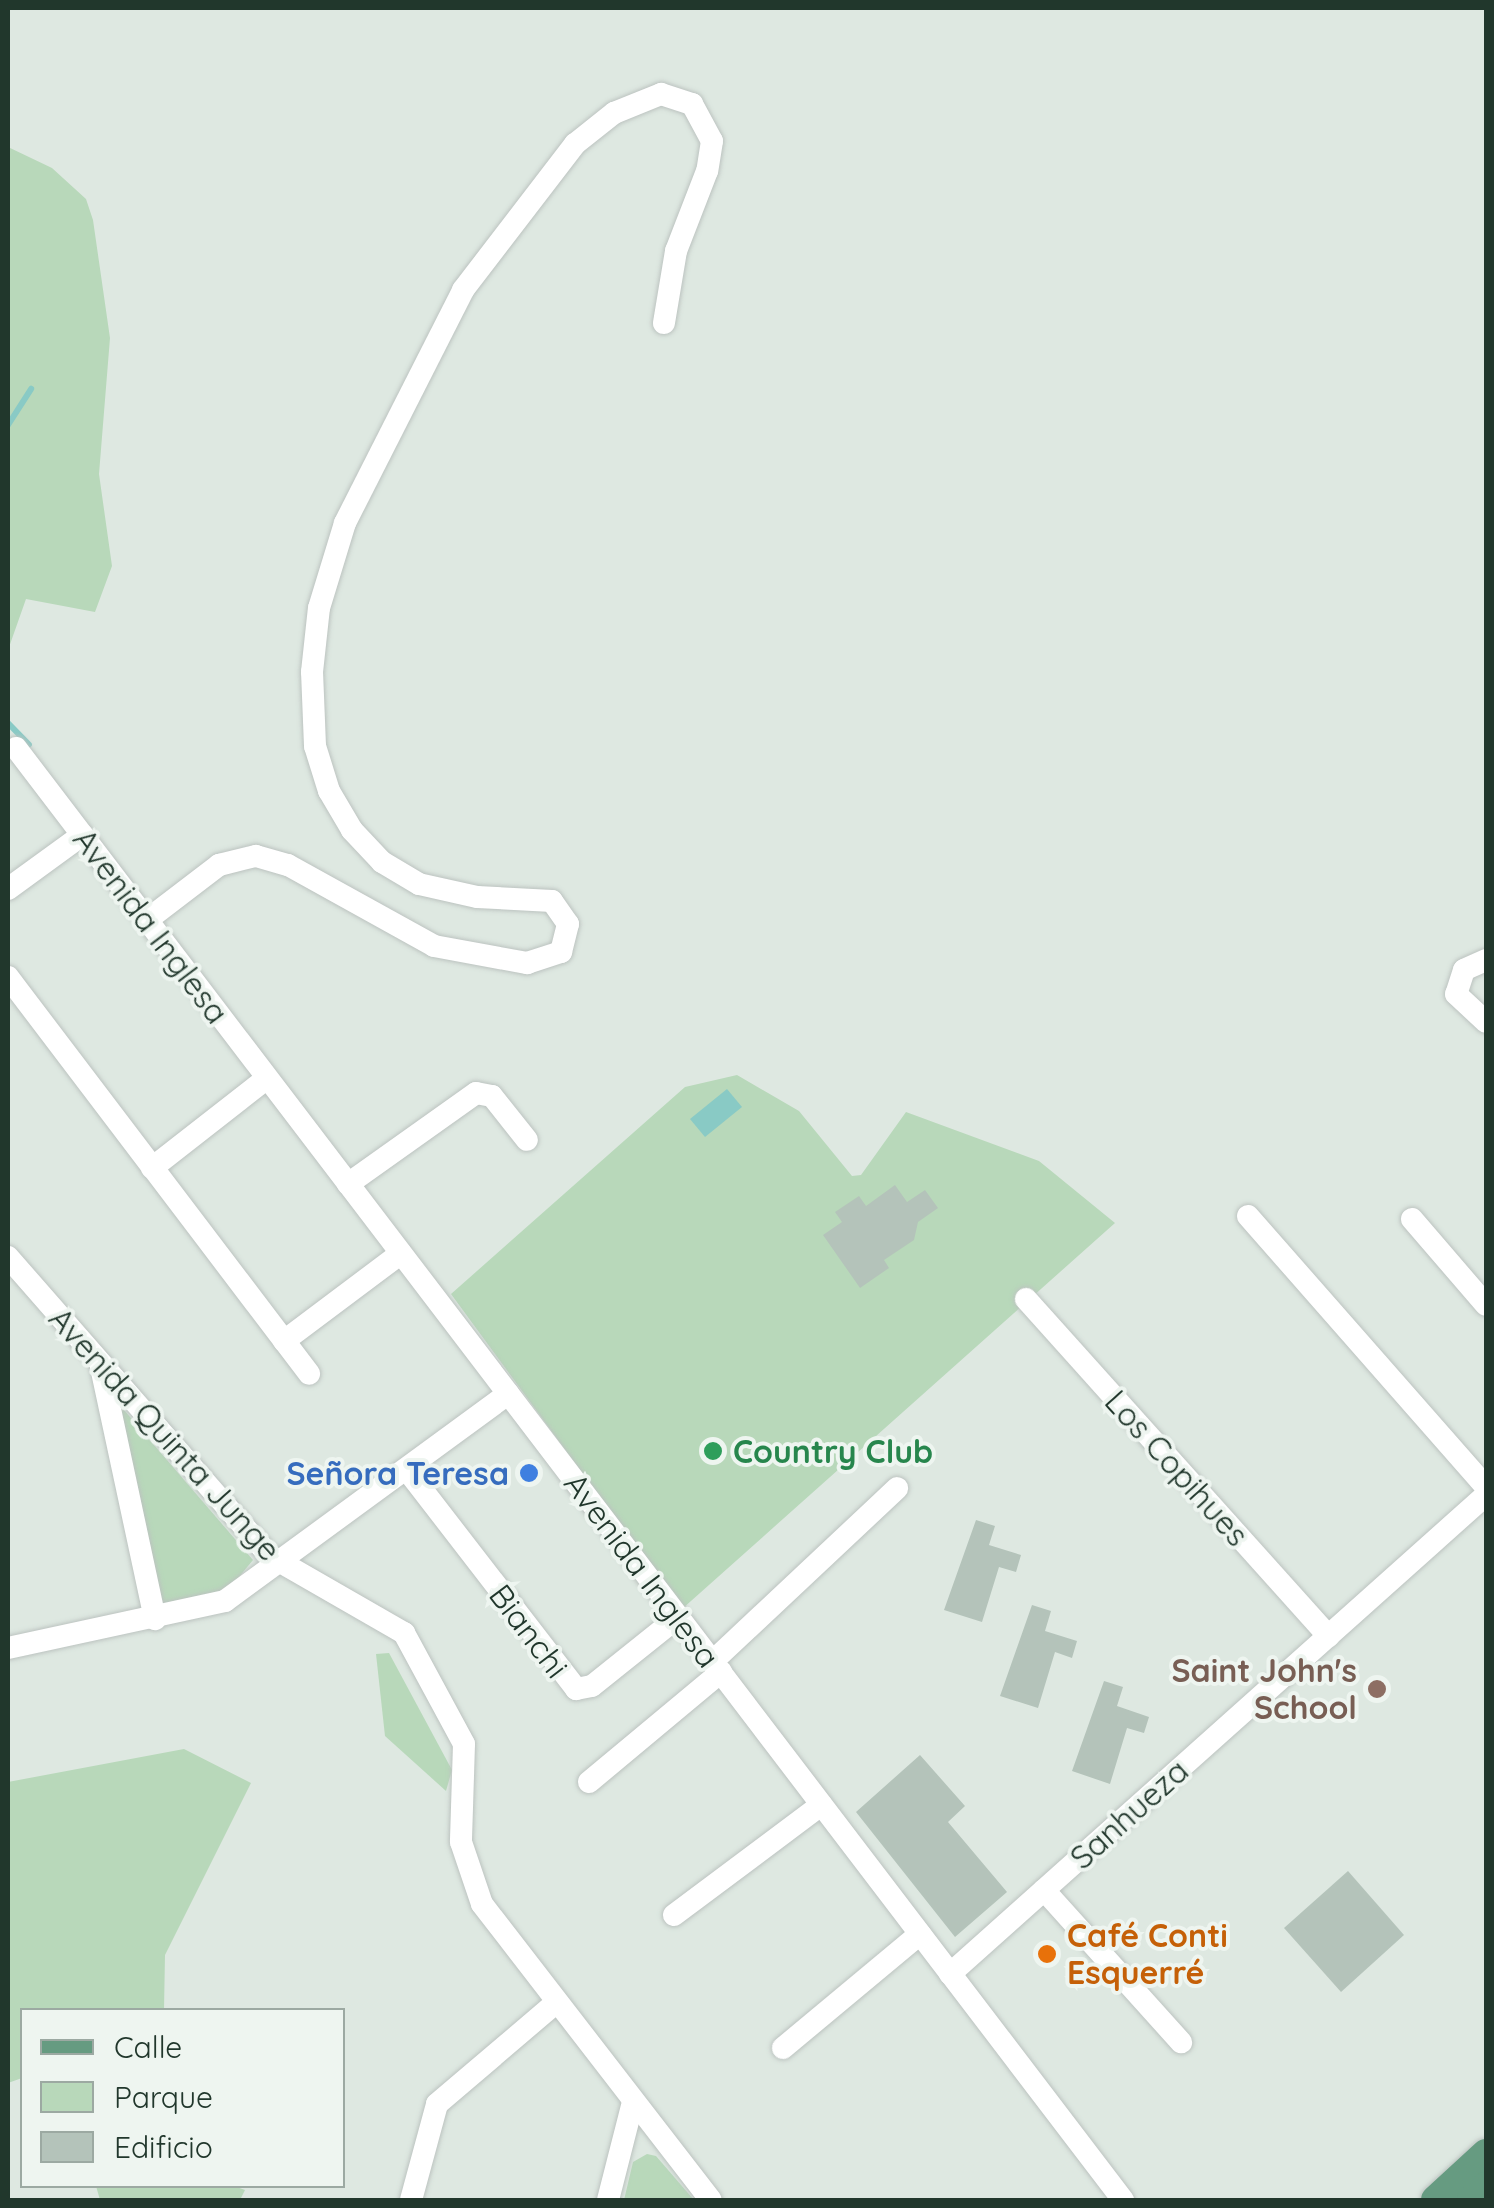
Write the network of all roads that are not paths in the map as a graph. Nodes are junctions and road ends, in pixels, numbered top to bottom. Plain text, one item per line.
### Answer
1 (664, 323) dead end
2 (16, 748) dead end
3 (82, 835) junction
4 (8, 889) edge
5 (147, 920) junction
6 (1486, 960) edge
7 (8, 978) edge
8 (1486, 1022) edge
9 (268, 1078) junction
10 (527, 1140) dead end
11 (152, 1168) junction
12 (348, 1184) junction
13 (1248, 1216) dead end
14 (1412, 1220) dead end
15 (400, 1253) junction
16 (8, 1257) edge
17 (1026, 1299) dead end
18 (1486, 1305) edge
19 (284, 1342) junction
20 (101, 1364) junction
21 (309, 1374) dead end
22 (508, 1394) junction
23 (407, 1470) junction
24 (1486, 1487) edge
25 (897, 1488) dead end
26 (1486, 1495) edge
27 (281, 1564) junction
28 (678, 1617) junction
29 (155, 1619) junction
30 (1328, 1636) junction
31 (8, 1648) edge
32 (717, 1667) junction
33 (588, 1782) dead end
34 (822, 1805) junction
35 (1044, 1890) junction
36 (674, 1915) dead end
37 (920, 1934) junction
38 (950, 1974) junction
39 (557, 2002) junction
40 (1180, 2042) dead end
41 (782, 2048) dead end
42 (633, 2102) junction
43 (1486, 2154) edge
44 (1486, 2187) edge
45 (411, 2200) edge
46 (608, 2200) edge
47 (711, 2200) edge
48 (1123, 2200) edge
49 (1436, 2200) edge
50 (1472, 2200) edge

1 - 5 street
2 - 3 street, Avenida Inglesa
3 - 4 street
3 - 5 street, Avenida Inglesa
5 - 9 street, Avenida Inglesa
6 - 8 street
7 - 11 street
9 - 11 street
9 - 12 street, Avenida Inglesa
10 - 12 street
11 - 19 street
12 - 15 street, Avenida Inglesa
13 - 24 street
14 - 18 street
15 - 19 street
15 - 22 street, Avenida Inglesa
16 - 20 street, Avenida Quinta Junge
17 - 30 street, Los Copihues
19 - 21 street
20 - 27 street, Avenida Quinta Junge
20 - 29 street
22 - 23 street
22 - 28 street, Avenida Inglesa
23 - 27 street
23 - 28 street, Bianchi
25 - 32 street
26 - 30 street, Sanhueza
27 - 29 street
27 - 39 street, Avenida Quinta Junge
28 - 32 street, Avenida Inglesa
29 - 31 street
30 - 35 street, Sanhueza
32 - 33 street
32 - 34 street, Avenida Inglesa
34 - 36 street
34 - 37 street, Avenida Inglesa
35 - 38 street, Sanhueza
35 - 40 street
37 - 38 street, Avenida Inglesa
37 - 41 street
38 - 48 street, Avenida Inglesa
39 - 42 street, Avenida Quinta Junge
39 - 45 street
42 - 46 street
42 - 47 street, Avenida Quinta Junge
43 - 49 main road
44 - 50 main road

